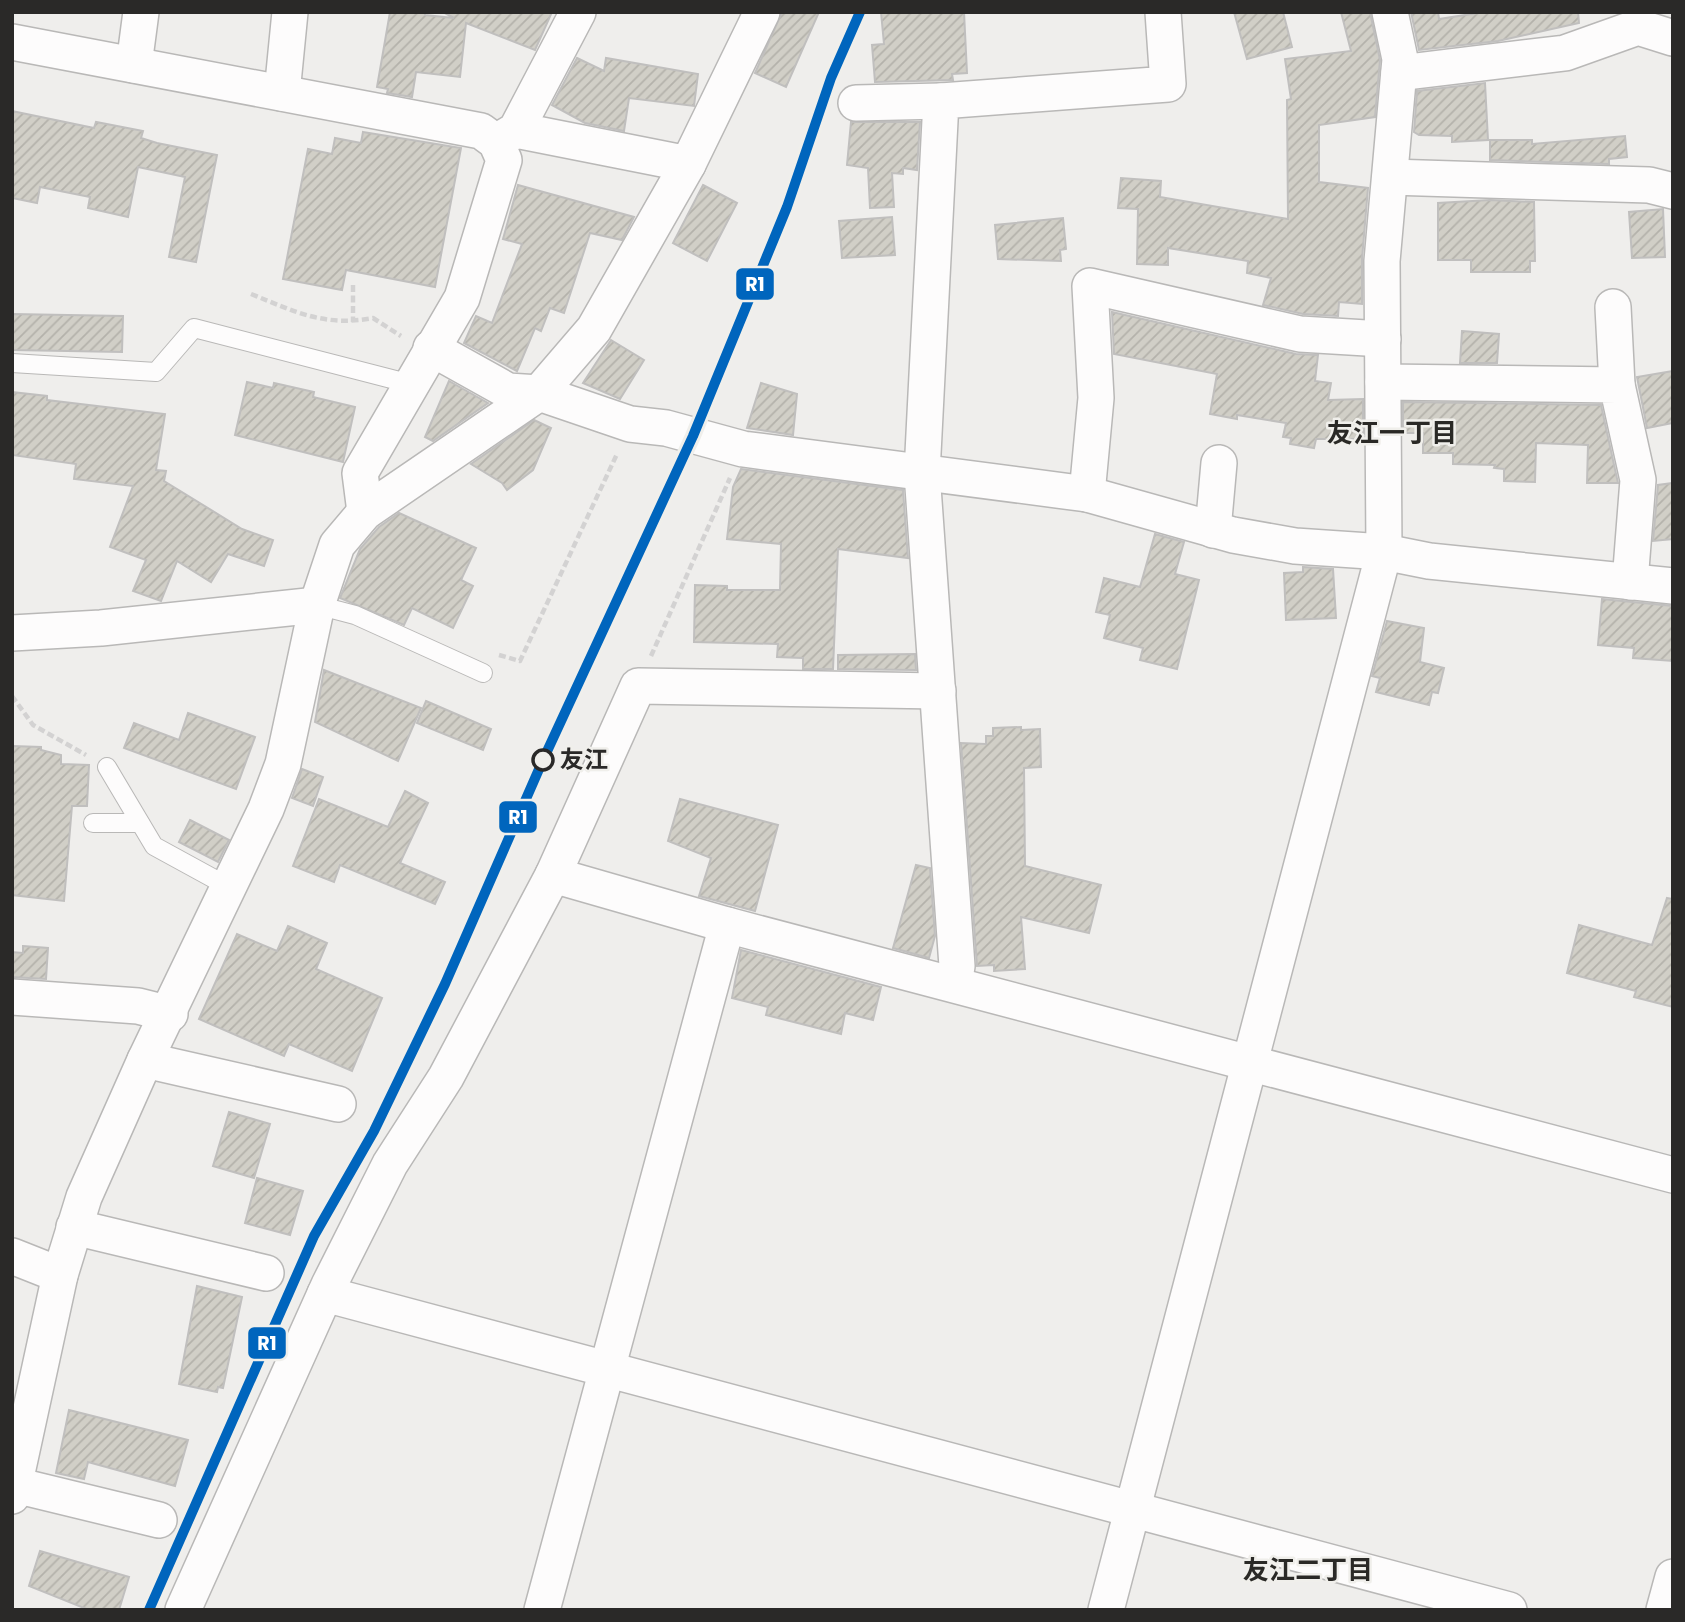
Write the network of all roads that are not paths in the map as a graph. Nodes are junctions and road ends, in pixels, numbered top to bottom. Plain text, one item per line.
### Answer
1 (141, 12) edge
2 (290, 12) edge
3 (578, 12) edge
4 (762, 12) edge
5 (1163, 12) edge
6 (1390, 12) edge
7 (1673, 38) edge
8 (12, 42) edge
9 (134, 65) junction
10 (1399, 73) junction
11 (282, 93) junction
12 (941, 101) junction
13 (856, 103) dead end
14 (506, 136) junction
15 (688, 164) junction
16 (1390, 177) junction
17 (1673, 191) edge
18 (1613, 307) dead end
19 (1383, 339) junction
20 (12, 363) edge
21 (423, 364) junction
22 (1383, 382) junction
23 (1617, 385) junction
24 (539, 393) junction
25 (1219, 463) dead end
26 (922, 473) junction
27 (1087, 494) junction
28 (365, 512) junction
29 (1213, 530) junction
30 (1384, 552) junction
31 (1630, 582) junction
32 (1673, 586) edge
33 (317, 605) junction
34 (12, 633) edge
35 (483, 673) road end
36 (938, 691) junction
37 (107, 767) road end
38 (93, 823) dead end
39 (140, 823) junction
40 (553, 876) junction
41 (229, 887) junction
42 (727, 925) junction
43 (954, 984) junction
44 (12, 997) edge
45 (170, 1014) junction
46 (145, 1060) junction
47 (1251, 1061) junction
48 (338, 1104) dead end
49 (1673, 1175) edge
50 (74, 1227) junction
51 (12, 1256) edge
52 (266, 1273) dead end
53 (60, 1275) junction
54 (325, 1294) junction
55 (607, 1369) junction
56 (13, 1490) edge
57 (1132, 1509) junction
58 (159, 1520) dead end
59 (1673, 1577) edge
60 (183, 1610) edge
61 (542, 1610) edge
62 (1106, 1610) edge
63 (1509, 1610) edge
64 (1664, 1610) edge

1 - 9 street
2 - 11 street
3 - 14 street
4 - 15 street
5 - 12 street
6 - 10 street
7 - 10 street
8 - 9 street
9 - 11 street
10 - 16 street
11 - 14 street
12 - 13 street
12 - 26 street
14 - 15 street
14 - 21 street
15 - 24 street
16 - 17 street
16 - 19 street
18 - 23 street
19 - 22 street
19 - 27 street
20 - 21 lane
21 - 24 street
21 - 28 street
22 - 23 street
22 - 30 street
23 - 31 street
24 - 26 street
24 - 28 street
25 - 29 street
26 - 27 street
26 - 36 street
27 - 29 street
28 - 33 street
29 - 30 street
30 - 31 street
30 - 47 street
31 - 32 street
33 - 34 street
33 - 35 lane
33 - 41 street
36 - 40 street
36 - 43 street
37 - 39 lane
38 - 39 lane
39 - 41 lane
40 - 42 street
40 - 54 street
41 - 45 street
42 - 43 street
42 - 55 street
43 - 47 street
44 - 45 street
45 - 46 street
46 - 48 street
46 - 50 street
47 - 49 street
47 - 57 street
50 - 52 street
50 - 53 street
51 - 53 street
53 - 56 street
54 - 55 street
54 - 60 street
55 - 57 street
55 - 61 street
56 - 58 street
57 - 62 street
57 - 63 street
59 - 64 street

